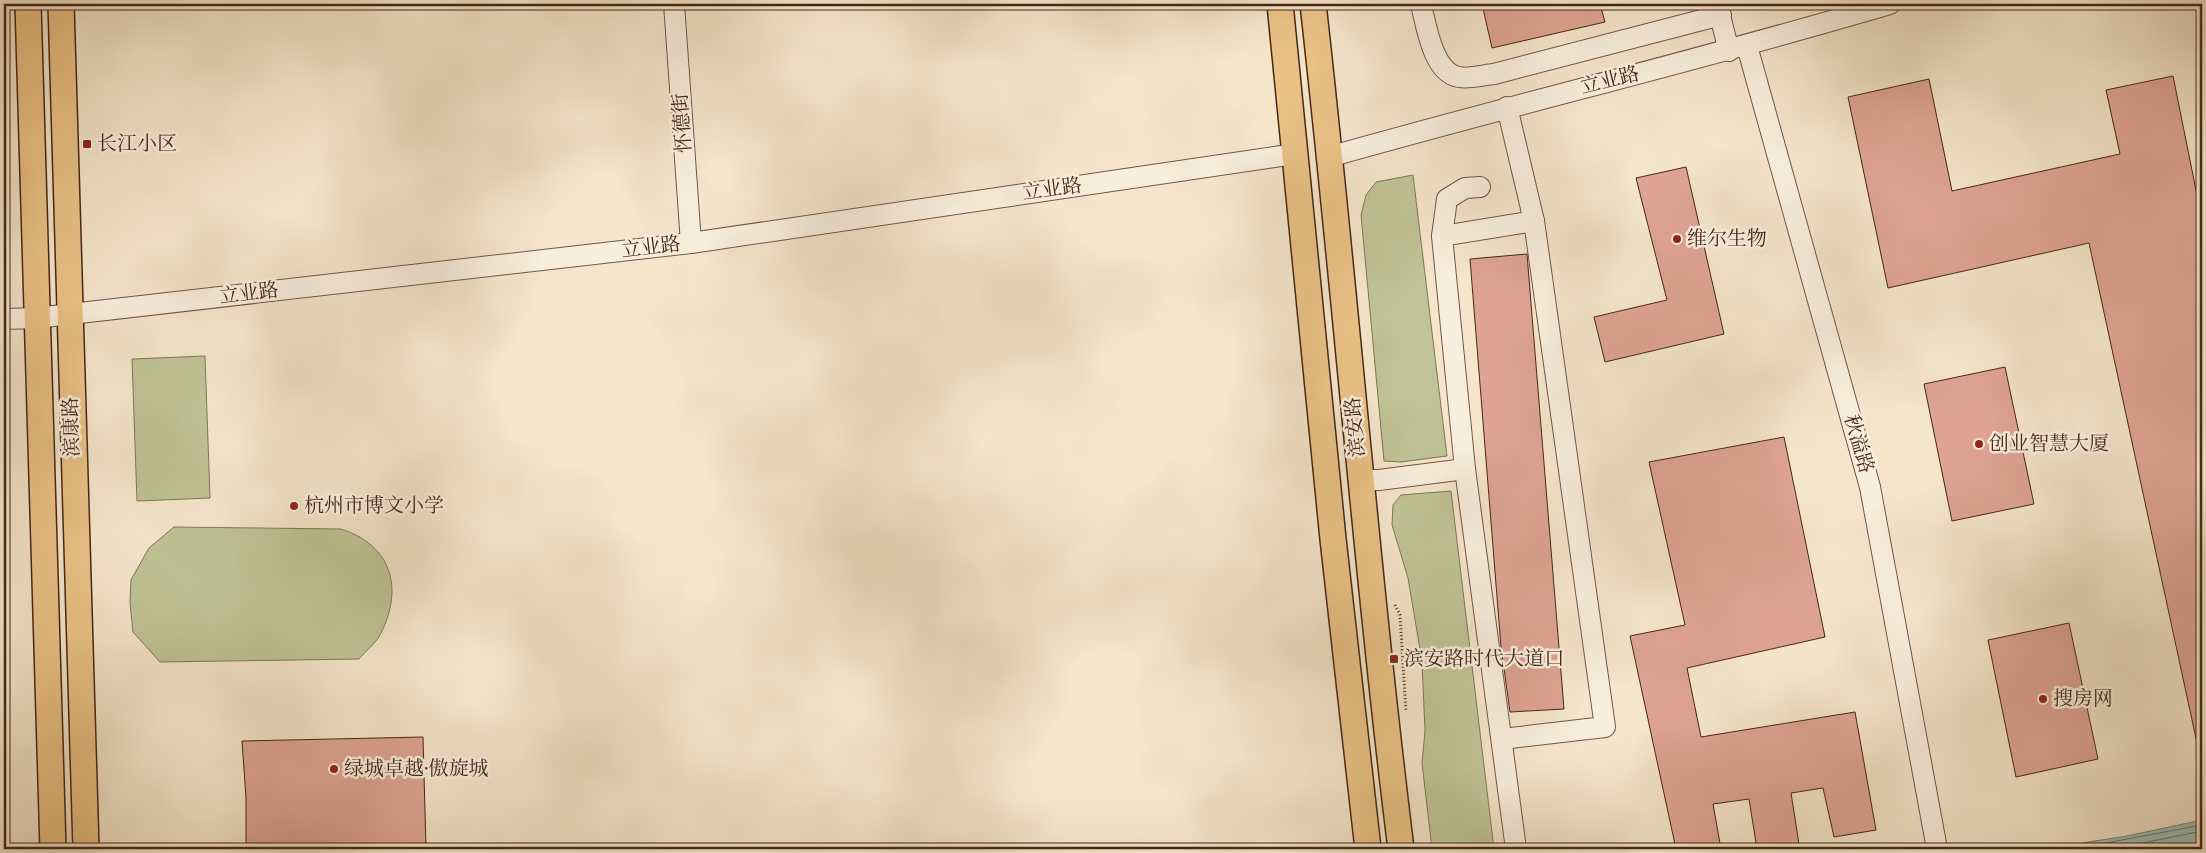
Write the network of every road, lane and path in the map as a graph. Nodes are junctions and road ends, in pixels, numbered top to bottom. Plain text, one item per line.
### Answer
1 (28, 4) edge
2 (61, 4) edge
3 (674, 4) edge
4 (1280, 4) edge
5 (1312, 4) edge
6 (1421, 4) edge
7 (1890, 4) edge
8 (1719, 9) edge
9 (1738, 48) junction
10 (1506, 107) junction
11 (1296, 154) junction
12 (1329, 157) junction
13 (1480, 187) dead end
14 (1534, 221) junction
15 (1442, 236) junction
16 (692, 243) junction
17 (69, 314) junction
18 (36, 318) junction
19 (4, 319) edge
20 (1465, 469) junction
21 (1361, 480) junction
22 (1502, 739) junction
23 (53, 849) edge
24 (86, 849) edge
25 (1368, 849) edge
26 (1401, 849) edge
27 (1516, 849) edge
28 (1937, 849) edge

1 - 18 main road, 滨康路
2 - 17 main road, 滨康路
3 - 16 street, 怀德街
4 - 11 main road, 滨安路
5 - 12 main road, 滨安路
6 - 8 street
7 - 9 street, 立业路
8 - 9 street, 秋溢路
9 - 10 street, 立业路
9 - 28 street, 秋溢路
10 - 12 street, 立业路
10 - 14 street
11 - 16 street, 立业路
11 - 25 main road, 滨安路
12 - 21 main road, 滨安路
13 - 15 street
14 - 15 street
14 - 22 street
15 - 20 street
16 - 17 street, 立业路
17 - 18 street, 立业路
17 - 24 main road, 滨康路
18 - 19 street, 立业路
18 - 23 main road, 滨康路
20 - 21 street
20 - 22 street
21 - 26 main road, 滨安路
22 - 27 street

